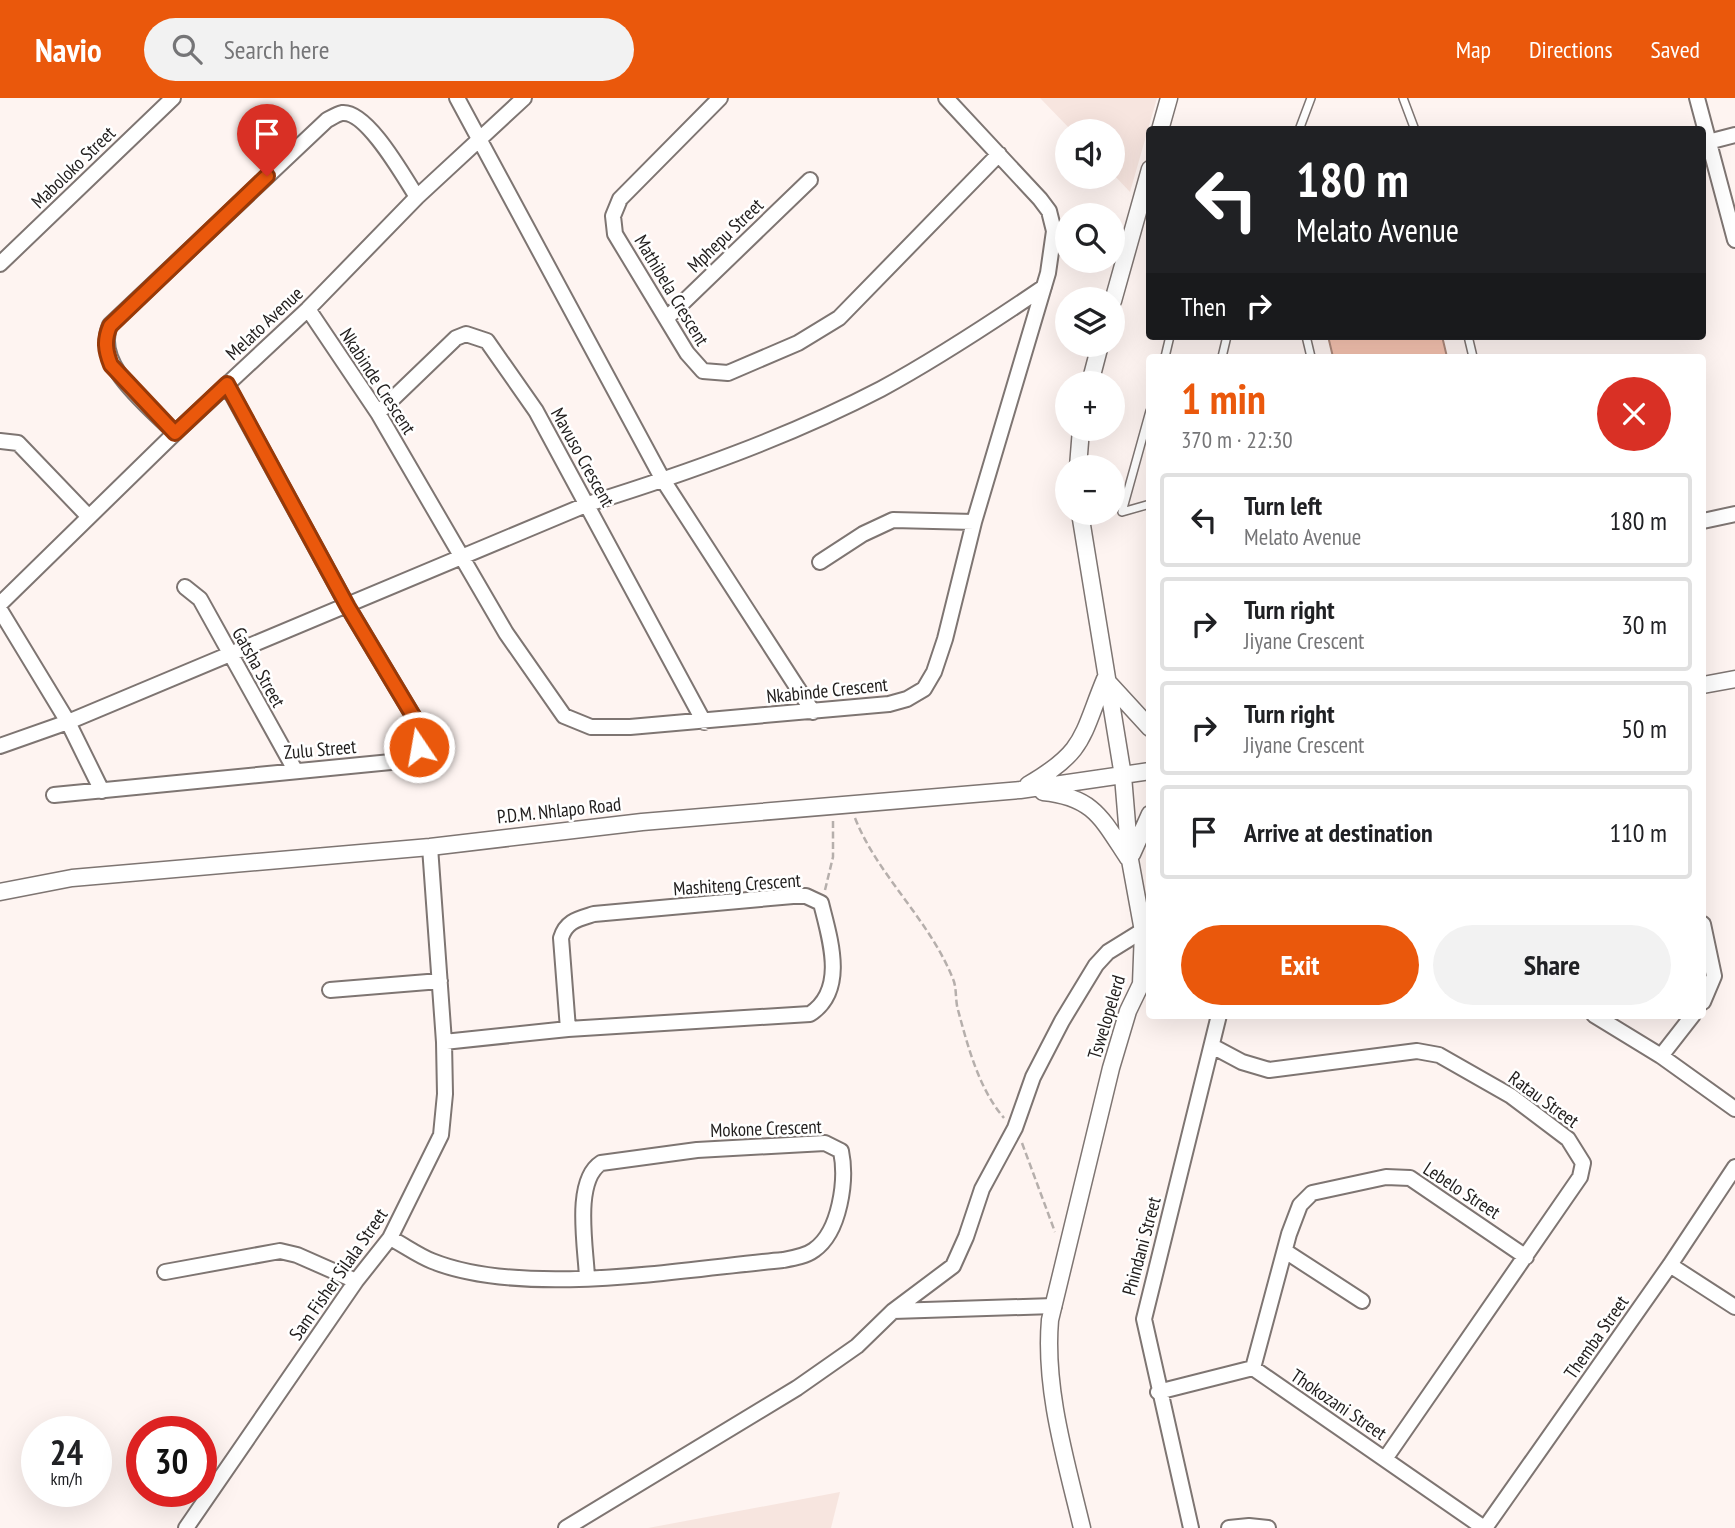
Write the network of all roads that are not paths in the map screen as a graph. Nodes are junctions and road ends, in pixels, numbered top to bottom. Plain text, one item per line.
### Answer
1 (173, 98) edge
2 (457, 98) edge
3 (524, 98) edge
4 (720, 98) edge
5 (946, 98) edge
6 (1169, 98) edge
7 (1311, 98) edge
8 (1402, 98) edge
9 (1697, 98) edge
10 (1161, 126) edge
11 (1300, 126) edge
12 (1413, 126) edge
13 (1705, 126) edge
14 (1706, 131) edge
15 (1735, 135) edge
16 (480, 141) junction
17 (1709, 142) junction
18 (999, 154) junction
19 (810, 180) dead end
20 (1146, 183) edge
21 (418, 197) junction
22 (1735, 240) edge
23 (0, 264) edge
24 (1044, 287) junction
25 (1117, 287) edge
26 (308, 309) junction
27 (667, 318) junction
28 (227, 384) junction
29 (378, 413) junction
30 (1146, 425) edge
31 (175, 433) junction
32 (0, 441) edge
33 (663, 480) junction
34 (588, 504) junction
35 (1146, 505) edge
36 (1735, 514) edge
37 (88, 516) junction
38 (1706, 521) edge
39 (974, 522) junction
40 (1082, 525) edge
41 (461, 558) junction
42 (820, 562) dead end
43 (185, 587) dead end
44 (0, 607) edge
45 (348, 607) junction
46 (229, 653) junction
47 (1105, 679) junction
48 (1735, 679) edge
49 (1706, 684) edge
50 (813, 712) junction
51 (68, 722) junction
52 (704, 722) junction
53 (1146, 724) edge
54 (0, 746) edge
55 (295, 770) junction
56 (1146, 772) edge
57 (1123, 776) junction
58 (1020, 790) junction
59 (102, 791) junction
60 (54, 796) dead end
61 (1146, 823) edge
62 (430, 847) junction
63 (1130, 860) junction
64 (0, 892) edge
65 (1146, 925) edge
66 (1146, 930) edge
67 (1146, 938) edge
68 (1706, 938) edge
69 (440, 981) junction
70 (330, 990) dead end
71 (1706, 995) edge
72 (1218, 1019) edge
73 (1601, 1019) edge
74 (1690, 1019) edge
75 (569, 1029) junction
76 (444, 1042) junction
77 (1212, 1046) junction
78 (1661, 1056) junction
79 (1735, 1109) edge
80 (1735, 1167) edge
81 (390, 1238) junction
82 (1285, 1251) junction
83 (1526, 1257) junction
84 (1670, 1265) junction
85 (164, 1272) dead end
86 (587, 1278) junction
87 (356, 1281) junction
88 (1362, 1301) dead end
89 (1054, 1306) junction
90 (1735, 1307) edge
91 (893, 1311) junction
92 (1253, 1368) junction
93 (1158, 1392) junction
94 (1385, 1459) junction
95 (186, 1528) edge
96 (566, 1528) edge
97 (1082, 1528) edge
98 (1191, 1528) edge
99 (1229, 1528) edge
100 (1268, 1528) edge
101 (1484, 1528) edge

1 - 23 street, Maboloko Street
2 - 16 street
3 - 16 street, Melato Avenue
4 - 27 street, Mathibela Crescent
5 - 18 street, Nkabinde Crescent
6 - 10 street
7 - 11 lane
8 - 12 lane
9 - 13 street
14 - 17 street
15 - 17 street
16 - 21 street, Melato Avenue
16 - 33 street
17 - 22 street
18 - 24 street, Nkabinde Crescent
18 - 27 street, Mathibela Crescent
19 - 27 street, Mphepu Street
20 - 25 street
21 - 26 street, Melato Avenue
21 - 31 street
24 - 33 street
24 - 39 street, Nkabinde Crescent
26 - 28 street, Melato Avenue
26 - 29 street, Nkabinde Crescent
28 - 31 street, Melato Avenue
28 - 45 street, Zulu Street
29 - 34 street, Mavuso Crescent
29 - 41 street, Nkabinde Crescent
30 - 35 lane
31 - 37 street, Melato Avenue
32 - 37 street
33 - 34 street
33 - 50 street
34 - 41 street
34 - 52 street, Mavuso Crescent
36 - 38 street
37 - 44 street, Melato Avenue
39 - 42 street
39 - 50 street, Nkabinde Crescent
40 - 47 street, Tswelopelerd
41 - 45 street
41 - 52 street, Nkabinde Crescent
43 - 46 street, Gatsha Street
44 - 51 street
45 - 46 street
45 - 55 street, Zulu Street
46 - 51 street
46 - 55 street, Gatsha Street
47 - 53 street
47 - 57 street, Tswelopelerd
47 - 58 street
48 - 49 street
50 - 52 street, Nkabinde Crescent
51 - 54 street
51 - 59 street
55 - 59 street, Zulu Street
56 - 57 street, P.D.M. Nhlapo Road
57 - 58 street, P.D.M. Nhlapo Road
57 - 63 street, Tswelopelerd
58 - 62 street, P.D.M. Nhlapo Road
58 - 63 street
59 - 60 street, Zulu Street
61 - 63 street
62 - 64 street, P.D.M. Nhlapo Road
62 - 69 street, Sam Fisher Silala Street
63 - 65 street, Tswelopelerd
66 - 91 street
67 - 89 street, Tswelopelerd
68 - 71 street
69 - 70 street
69 - 76 street, Sam Fisher Silala Street
72 - 77 street, Phindani Street
73 - 78 street
74 - 78 street
75 - 75 street, Mashiteng Crescent
75 - 76 street, Mashiteng Crescent
76 - 81 street, Sam Fisher Silala Street
77 - 83 street, Ratau Street
77 - 93 street, Phindani Street
78 - 79 street
80 - 84 street, Themba Street
81 - 86 street, Mokone Crescent
81 - 87 street, Sam Fisher Silala Street
82 - 83 street, Lebelo Street
82 - 88 street
82 - 92 street, Lebelo Street
83 - 94 street, Ratau Street
84 - 90 street
84 - 101 street, Themba Street
85 - 87 street
86 - 86 street, Mokone Crescent
87 - 95 street, Sam Fisher Silala Street
89 - 91 street
89 - 97 street, Tswelopelerd
91 - 96 street
92 - 93 street
92 - 94 street, Thokozani Street
93 - 98 street, Phindani Street
94 - 101 street, Thokozani Street
99 - 100 street

